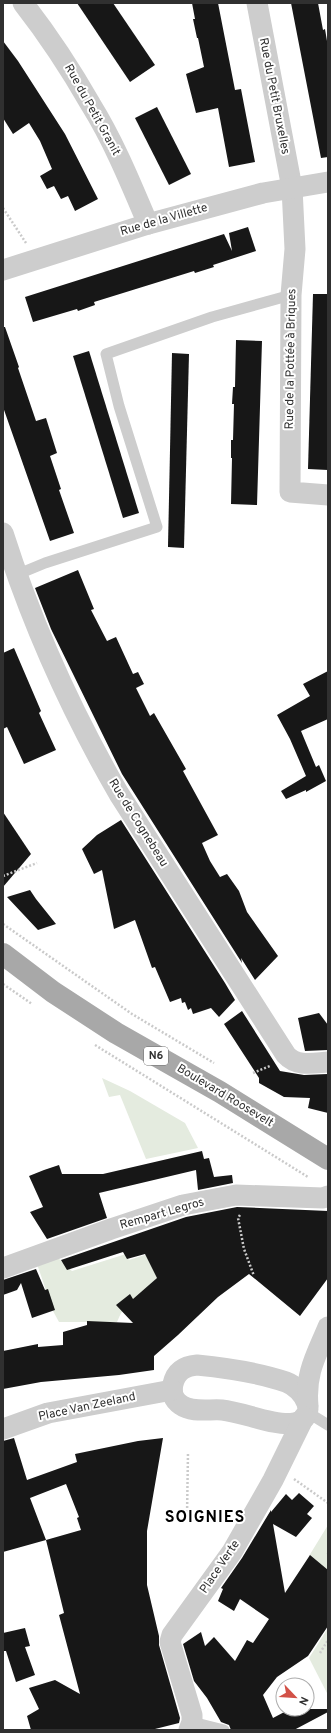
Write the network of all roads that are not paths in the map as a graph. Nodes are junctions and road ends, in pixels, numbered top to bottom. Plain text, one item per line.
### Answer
1 (23, 3) edge
2 (257, 3) edge
3 (328, 182) edge
4 (292, 188) junction
5 (148, 224) junction
6 (3, 270) edge
7 (291, 295) junction
8 (328, 495) edge
9 (3, 533) edge
10 (16, 575) junction
11 (3, 954) edge
12 (328, 1062) edge
13 (328, 1158) edge
14 (328, 1196) edge
15 (3, 1268) edge
16 (328, 1327) edge
17 (312, 1365) junction
18 (290, 1384) junction
19 (172, 1390) junction
20 (306, 1411) junction
21 (328, 1425) edge
22 (3, 1429) edge
23 (190, 1726) edge
24 (224, 1730) edge

1 - 5 street, Rue du Petit Granit
2 - 4 street, Rue du Petit Bruxelles
3 - 4 street, Rue de la Villette
4 - 5 street, Rue de la Villette
4 - 7 street, Rue de la Pottée à Briques
5 - 6 street, Rue de la Villette
7 - 8 street, Rue de la Pottée à Briques
7 - 10 lane
9 - 10 street, Rue de Cognebeau
10 - 12 street, Rue de Cognebeau
11 - 13 main road, Boulevard Roosevelt / N6
14 - 15 street, Rempart Legros
16 - 17 street
17 - 18 street
17 - 20 street
18 - 19 street
18 - 20 street
19 - 20 street
19 - 22 street, Place Van Zeeland
20 - 21 lane
20 - 23 street, Place Verte
23 - 24 lane

